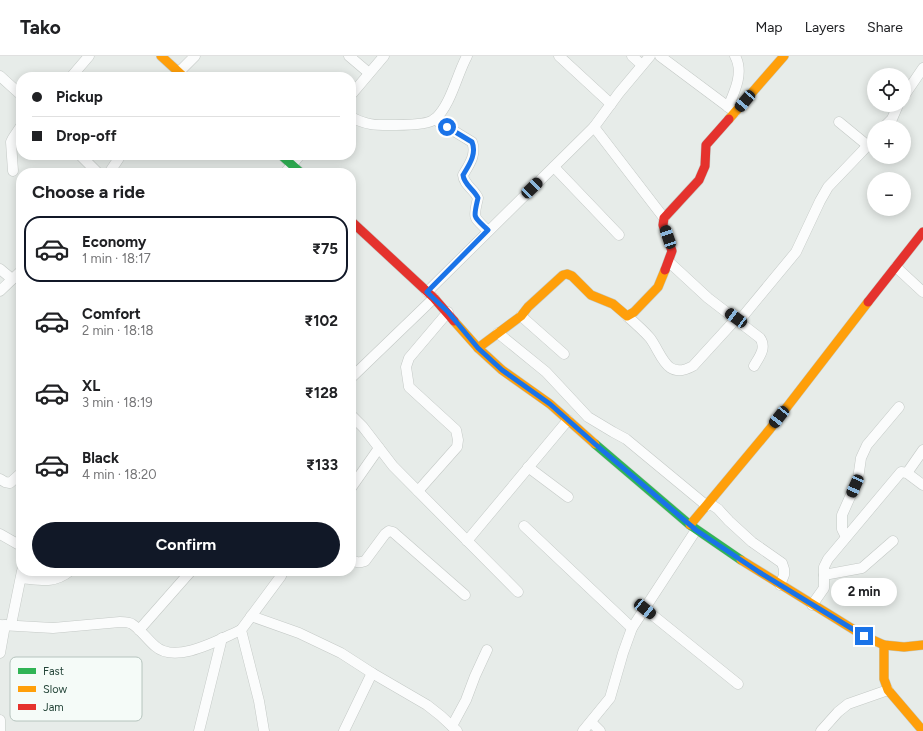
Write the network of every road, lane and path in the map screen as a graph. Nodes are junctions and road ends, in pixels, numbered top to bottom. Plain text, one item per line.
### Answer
1 (89, 56) edge
2 (161, 56) edge
3 (195, 56) edge
4 (349, 56) edge
5 (384, 56) edge
6 (467, 56) edge
7 (559, 56) edge
8 (632, 56) edge
9 (650, 56) edge
10 (660, 56) edge
11 (735, 56) edge
12 (784, 56) edge
13 (642, 65) junction
14 (923, 68) edge
15 (75, 72) edge
16 (179, 72) edge
17 (183, 72) edge
18 (369, 73) junction
19 (0, 76) edge
20 (911, 86) edge
21 (356, 89) edge
22 (16, 90) edge
23 (611, 104) junction
24 (732, 110) junction
25 (356, 120) edge
26 (434, 120) junction
27 (839, 122) dead end
28 (594, 126) junction
29 (16, 134) edge
30 (867, 140) edge
31 (867, 146) edge
32 (85, 160) edge
33 (286, 160) edge
34 (296, 160) edge
35 (292, 165) junction
36 (554, 167) junction
37 (93, 168) edge
38 (289, 168) edge
39 (295, 168) edge
40 (13, 171) dead end
41 (664, 218) junction
42 (356, 226) edge
43 (488, 230) junction
44 (923, 232) edge
45 (619, 235) dead end
46 (668, 262) junction
47 (896, 267) junction
48 (0, 269) edge
49 (16, 276) edge
50 (12, 280) junction
51 (0, 291) edge
52 (923, 292) edge
53 (431, 295) junction
54 (448, 312) junction
55 (521, 316) junction
56 (627, 316) junction
57 (737, 320) junction
58 (498, 333) junction
59 (478, 348) junction
60 (564, 354) dead end
61 (754, 366) dead end
62 (356, 373) edge
63 (899, 407) dead end
64 (356, 420) edge
65 (568, 420) junction
66 (379, 448) junction
67 (923, 450) edge
68 (528, 467) junction
69 (907, 473) junction
70 (16, 478) edge
71 (0, 479) edge
72 (356, 481) edge
73 (923, 485) edge
74 (418, 491) junction
75 (568, 497) dead end
76 (708, 505) junction
77 (524, 526) dead end
78 (693, 528) junction
79 (0, 534) edge
80 (846, 537) junction
81 (467, 541) junction
82 (893, 541) dead end
83 (16, 543) edge
84 (356, 562) edge
85 (824, 575) junction
86 (22, 576) edge
87 (27, 576) edge
88 (64, 576) edge
89 (187, 576) edge
90 (281, 576) edge
91 (780, 585) junction
92 (518, 592) dead end
93 (465, 595) dead end
94 (812, 605) junction
95 (645, 609) junction
96 (251, 616) junction
97 (5, 625) edge
98 (632, 628) junction
99 (139, 630) junction
100 (241, 630) junction
101 (222, 638) junction
102 (884, 645) junction
103 (923, 645) edge
104 (487, 650) dead end
105 (0, 653) edge
106 (372, 673) junction
107 (738, 684) dead end
108 (888, 690) junction
109 (919, 718) edge
110 (0, 720) edge
111 (591, 722) junction
112 (454, 728) edge
113 (0, 731) edge
114 (199, 731) edge
115 (264, 731) edge
116 (344, 731) edge
117 (584, 731) edge
118 (600, 731) edge
119 (820, 731) edge
120 (923, 731) edge

1 - 15 street
2 - 16 street
3 - 17 street
4 - 18 street
5 - 18 street
6 - 26 street
7 - 23 street
8 - 13 street
9 - 13 street
10 - 24 street
11 - 24 street
12 - 24 street
13 - 23 street
14 - 20 street
18 - 21 street
19 - 22 street
23 - 28 street
24 - 41 street
25 - 26 street
26 - 43 street
27 - 30 street
28 - 36 street
28 - 41 street
29 - 40 street
31 - 57 street
32 - 37 street
33 - 35 street
34 - 35 street
35 - 38 street
35 - 39 street
36 - 43 street
36 - 45 street
41 - 46 street
42 - 53 street
43 - 53 street
44 - 47 street
46 - 56 street
46 - 57 street
47 - 52 street
47 - 76 street
48 - 50 street
49 - 50 street
50 - 51 street
53 - 54 street
53 - 62 street
54 - 59 street
54 - 74 street
55 - 56 street
55 - 58 street
55 - 60 street
56 - 57 street
57 - 61 street
58 - 59 street
58 - 76 street
59 - 65 street
63 - 80 street
64 - 66 street
65 - 68 street
65 - 78 street
66 - 72 street
66 - 74 street
67 - 69 street
68 - 75 street
68 - 81 street
69 - 73 street
69 - 80 street
70 - 71 street
74 - 81 street
76 - 78 street
76 - 91 street
77 - 98 street
78 - 91 street
78 - 95 street
79 - 83 street
80 - 85 street
81 - 92 street
82 - 85 street
84 - 93 street
85 - 94 street
86 - 97 street
87 - 88 street
89 - 99 street
90 - 96 street
91 - 94 street
94 - 102 street
95 - 98 street
95 - 107 street
96 - 100 street
96 - 106 street
97 - 99 street
97 - 105 street
98 - 111 street
99 - 101 street
100 - 101 street
100 - 115 street
101 - 114 street
102 - 103 street
102 - 108 street
104 - 112 street
106 - 112 street
106 - 116 street
108 - 109 street
108 - 119 street
109 - 120 street
110 - 113 street
111 - 117 street
111 - 118 street

